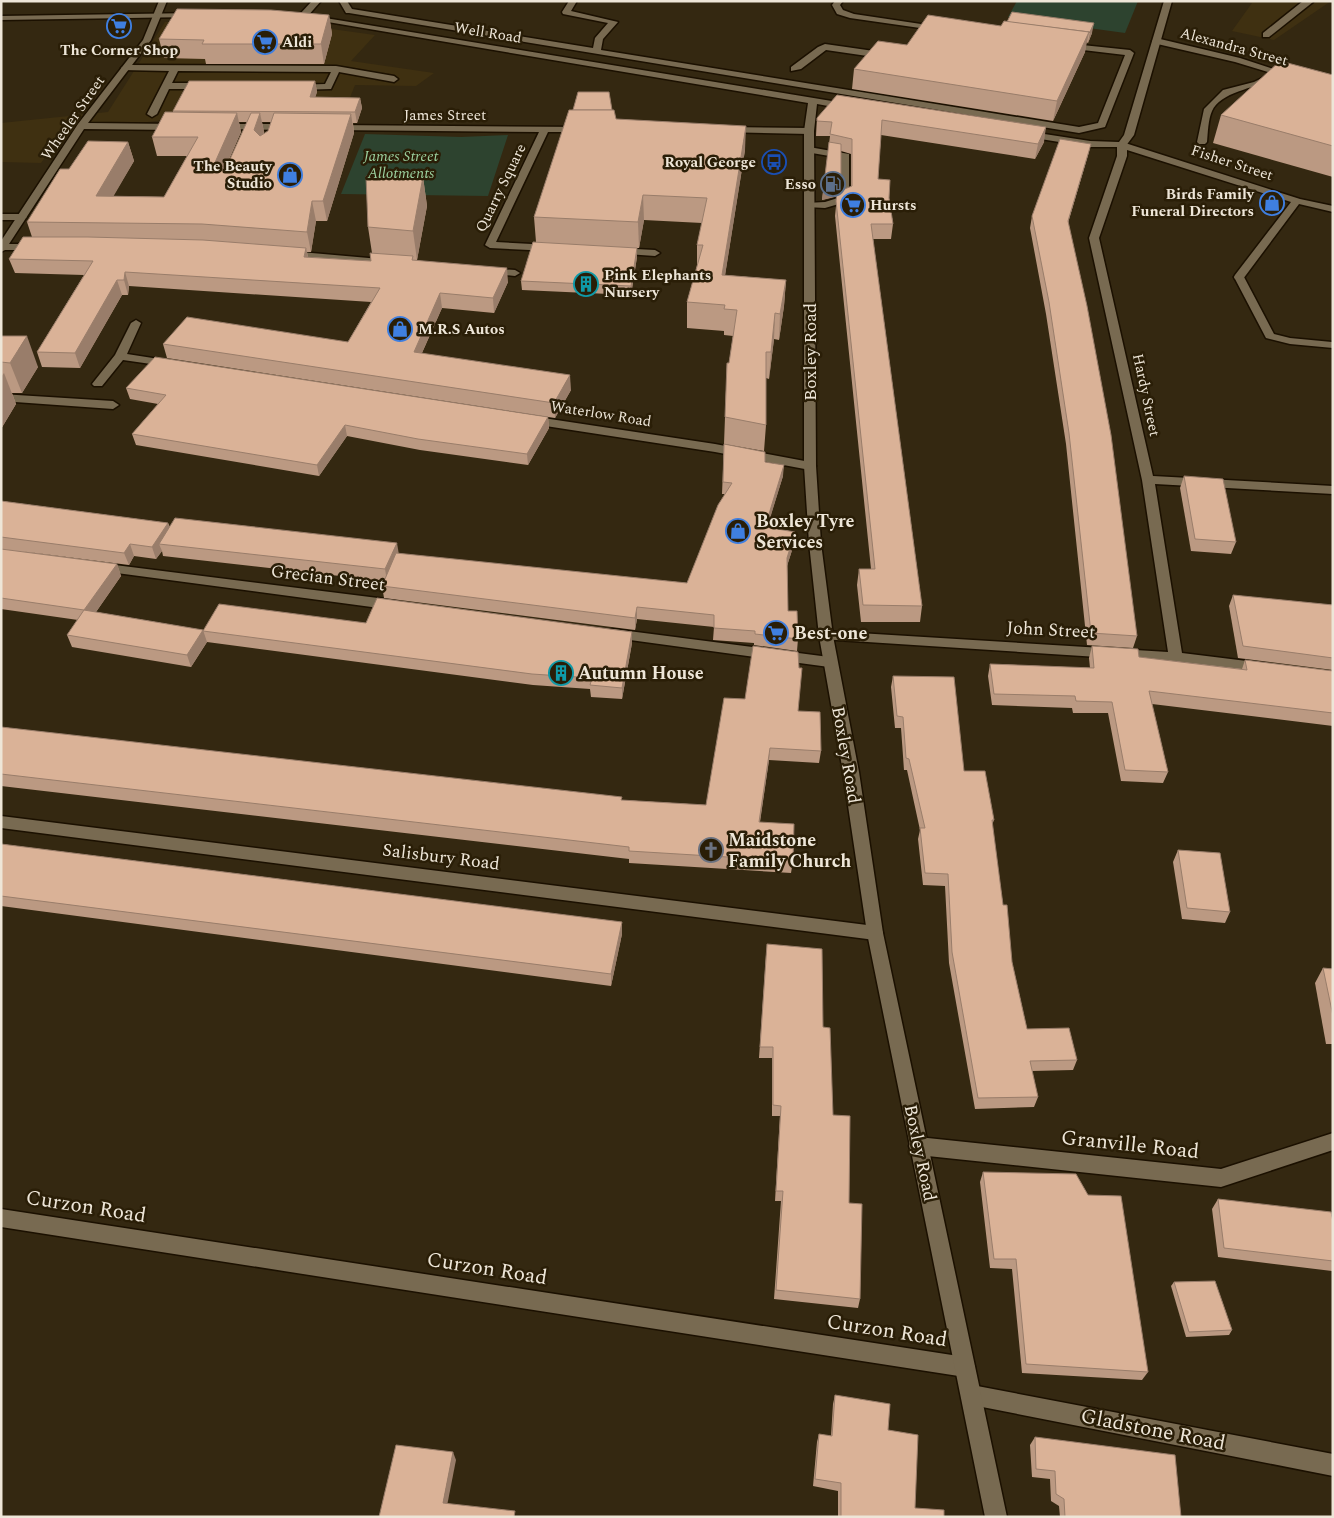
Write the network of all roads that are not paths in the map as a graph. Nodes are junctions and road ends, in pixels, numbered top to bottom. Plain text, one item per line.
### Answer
1 (163, 1) edge
2 (317, 1) edge
3 (343, 1) edge
4 (572, 1) edge
5 (839, 1) edge
6 (1168, 1) edge
7 (1307, 1) edge
8 (204, 15) edge
9 (158, 16) junction
10 (1, 18) edge
11 (926, 26) junction
12 (952, 30) edge
13 (919, 34) edge
14 (1266, 34) dead end
15 (1156, 40) junction
16 (1057, 44) edge
17 (596, 52) junction
18 (900, 57) edge
19 (125, 68) junction
20 (175, 68) junction
21 (336, 69) junction
22 (794, 69) dead end
23 (1278, 72) junction
24 (1296, 78) edge
25 (394, 79) dead end
26 (166, 86) junction
27 (213, 86) edge
28 (290, 87) edge
29 (813, 101) junction
30 (861, 108) edge
31 (152, 114) dead end
32 (81, 126) junction
33 (190, 127) edge
34 (210, 127) edge
35 (302, 128) edge
36 (322, 128) edge
37 (545, 129) junction
38 (594, 130) edge
39 (711, 130) edge
40 (809, 131) junction
41 (1013, 132) edge
42 (1202, 142) dead end
43 (1122, 145) junction
44 (809, 150) junction
45 (1297, 201) junction
46 (809, 205) junction
47 (1333, 209) edge
48 (1, 217) edge
49 (22, 217) junction
50 (42, 247) edge
51 (2, 248) edge
52 (558, 248) edge
53 (606, 250) edge
54 (655, 253) dead end
55 (281, 254) edge
56 (388, 262) edge
57 (476, 270) edge
58 (515, 273) dead end
59 (136, 323) dead end
60 (1332, 345) edge
61 (120, 356) junction
62 (189, 367) edge
63 (98, 384) dead end
64 (1, 397) edge
65 (113, 405) dead end
66 (520, 418) edge
67 (810, 466) junction
68 (1148, 480) junction
69 (1333, 490) edge
70 (89, 566) edge
71 (403, 607) edge
72 (601, 632) edge
73 (826, 636) junction
74 (1176, 656) junction
75 (829, 662) junction
76 (1274, 669) edge
77 (1, 822) edge
78 (875, 933) junction
79 (1333, 1141) edge
80 (918, 1146) junction
81 (1, 1218) edge
82 (964, 1367) junction
83 (972, 1394) junction
84 (1333, 1465) edge
85 (996, 1517) edge

1 - 9 street, Wheeler Street
2 - 29 street, Well Road
3 - 17 street
4 - 17 street
5 - 11 street
6 - 15 street, Hardy Street
7 - 14 street
8 - 9 street
9 - 10 street
9 - 19 street, Wheeler Street
11 - 12 street
11 - 13 street
15 - 23 street, Alexandra Street
15 - 43 street, Hardy Street
16 - 17 street
18 - 22 street
19 - 20 street
19 - 32 street, Wheeler Street
20 - 21 street
20 - 26 street
21 - 25 street
21 - 28 street
23 - 24 street, Alexandra Street
23 - 42 street
26 - 27 street
26 - 31 street
29 - 30 street, Well Road
29 - 40 street, Boxley Road
32 - 33 street
32 - 49 street, Wheeler Street
34 - 35 street
36 - 37 street, James Street
37 - 38 street, James Street
37 - 52 street, Quarry Square
39 - 40 street
40 - 44 street, Boxley Road
41 - 43 street, Fisher Street
43 - 45 street, Fisher Street
43 - 68 street, Hardy Street
44 - 46 street, Boxley Road
44 - 46 street
45 - 47 street, Fisher Street
45 - 60 street
46 - 67 street, Boxley Road
48 - 49 street
49 - 51 street, Wheeler Street
50 - 51 street
53 - 54 street
55 - 56 street
57 - 58 street
59 - 61 street
61 - 62 street
61 - 63 street
64 - 65 street
66 - 67 street, Waterlow Road
67 - 73 street, Boxley Road
68 - 69 street
68 - 74 street, Hardy Street
70 - 71 street, Grecian Street
72 - 75 street
73 - 74 street, John Street
73 - 75 street, Boxley Road
74 - 76 street, John Street
75 - 78 street, Boxley Road
77 - 78 street, Salisbury Road
78 - 80 street, Boxley Road
79 - 80 street, Granville Road
80 - 82 street, Boxley Road
81 - 82 street, Curzon Road
82 - 83 street, Boxley Road
83 - 84 street, Gladstone Road
83 - 85 street, Boxley Road

